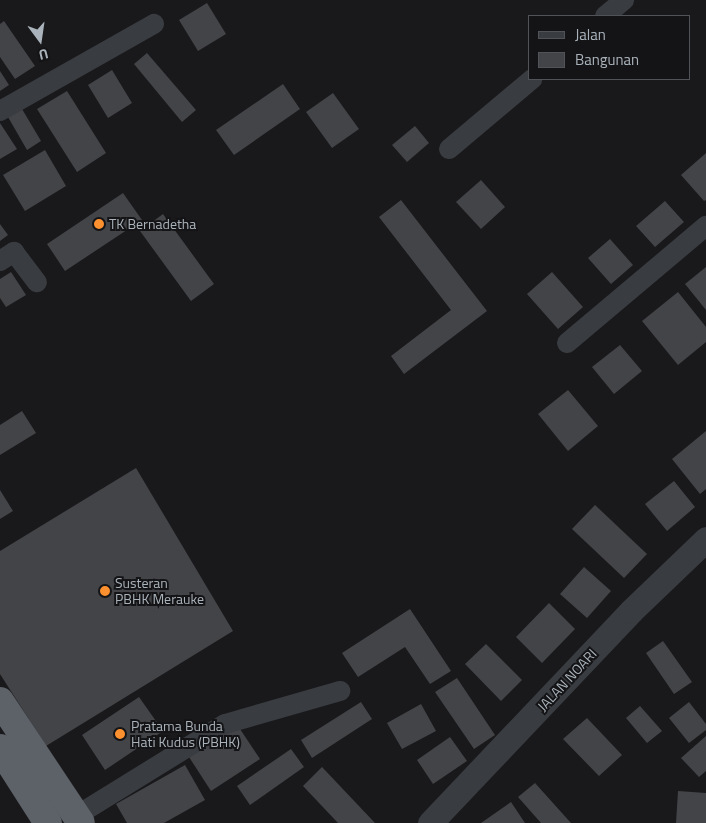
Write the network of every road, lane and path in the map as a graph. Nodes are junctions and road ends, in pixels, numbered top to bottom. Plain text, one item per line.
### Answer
1 (624, 0) edge
2 (606, 15) edge
3 (154, 24) dead end
4 (531, 80) edge
5 (0, 111) edge
6 (449, 149) dead end
7 (706, 226) edge
8 (0, 261) edge
9 (37, 282) dead end
10 (567, 342) dead end
11 (706, 540) edge
12 (340, 691) dead end
13 (0, 701) edge
14 (0, 748) edge
15 (78, 819) edge
16 (48, 823) edge
17 (430, 823) edge

1 - 2 street
3 - 5 street
4 - 6 street
7 - 10 street
8 - 9 street
11 - 17 street, JALAN NOARI
12 - 15 street
13 - 15 highway
14 - 16 highway

